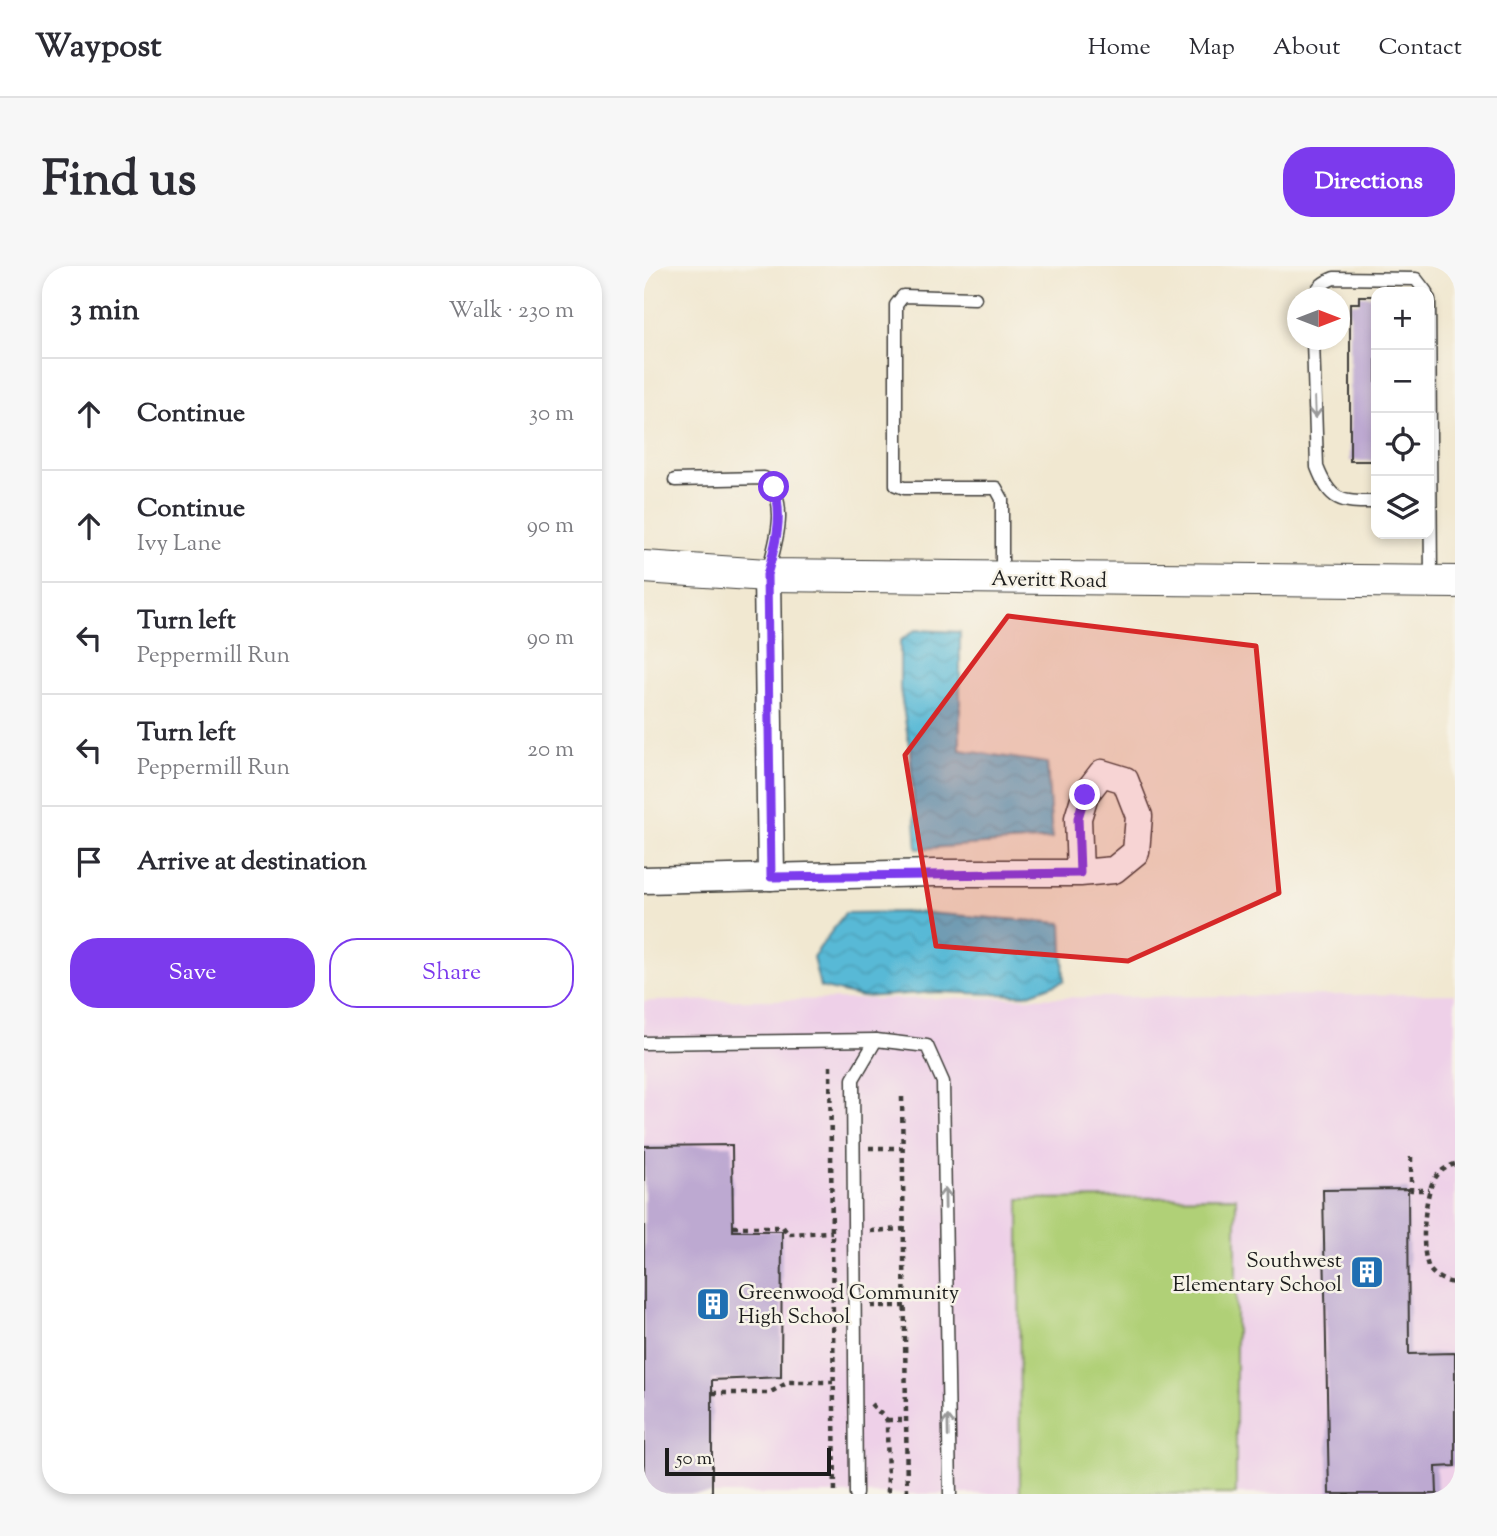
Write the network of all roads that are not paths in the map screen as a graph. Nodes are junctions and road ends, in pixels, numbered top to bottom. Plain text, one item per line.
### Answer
1 (1319, 287) edge
2 (1422, 287) edge
3 (975, 298) dead end
4 (1313, 350) edge
5 (1429, 350) edge
6 (1430, 476) edge
7 (675, 480) dead end
8 (1371, 502) edge
9 (1434, 526) edge
10 (644, 567) edge
11 (767, 575) junction
12 (1002, 579) junction
13 (1443, 582) edge
14 (1080, 873) dead end
15 (771, 877) junction
16 (644, 880) edge
17 (876, 1040) junction
18 (644, 1043) edge
19 (856, 1494) edge
20 (950, 1494) edge

1 - 2 lane
3 - 12 lane
4 -> 8 lane
5 - 6 lane
7 - 11 lane
9 - 13 lane
10 - 11 street, Averitt Road
11 - 12 street, Averitt Road
11 - 15 street
12 - 13 street, Averitt Road
14 - 15 street
15 - 16 street
17 - 18 lane
17 - 19 lane
20 -> 17 lane

